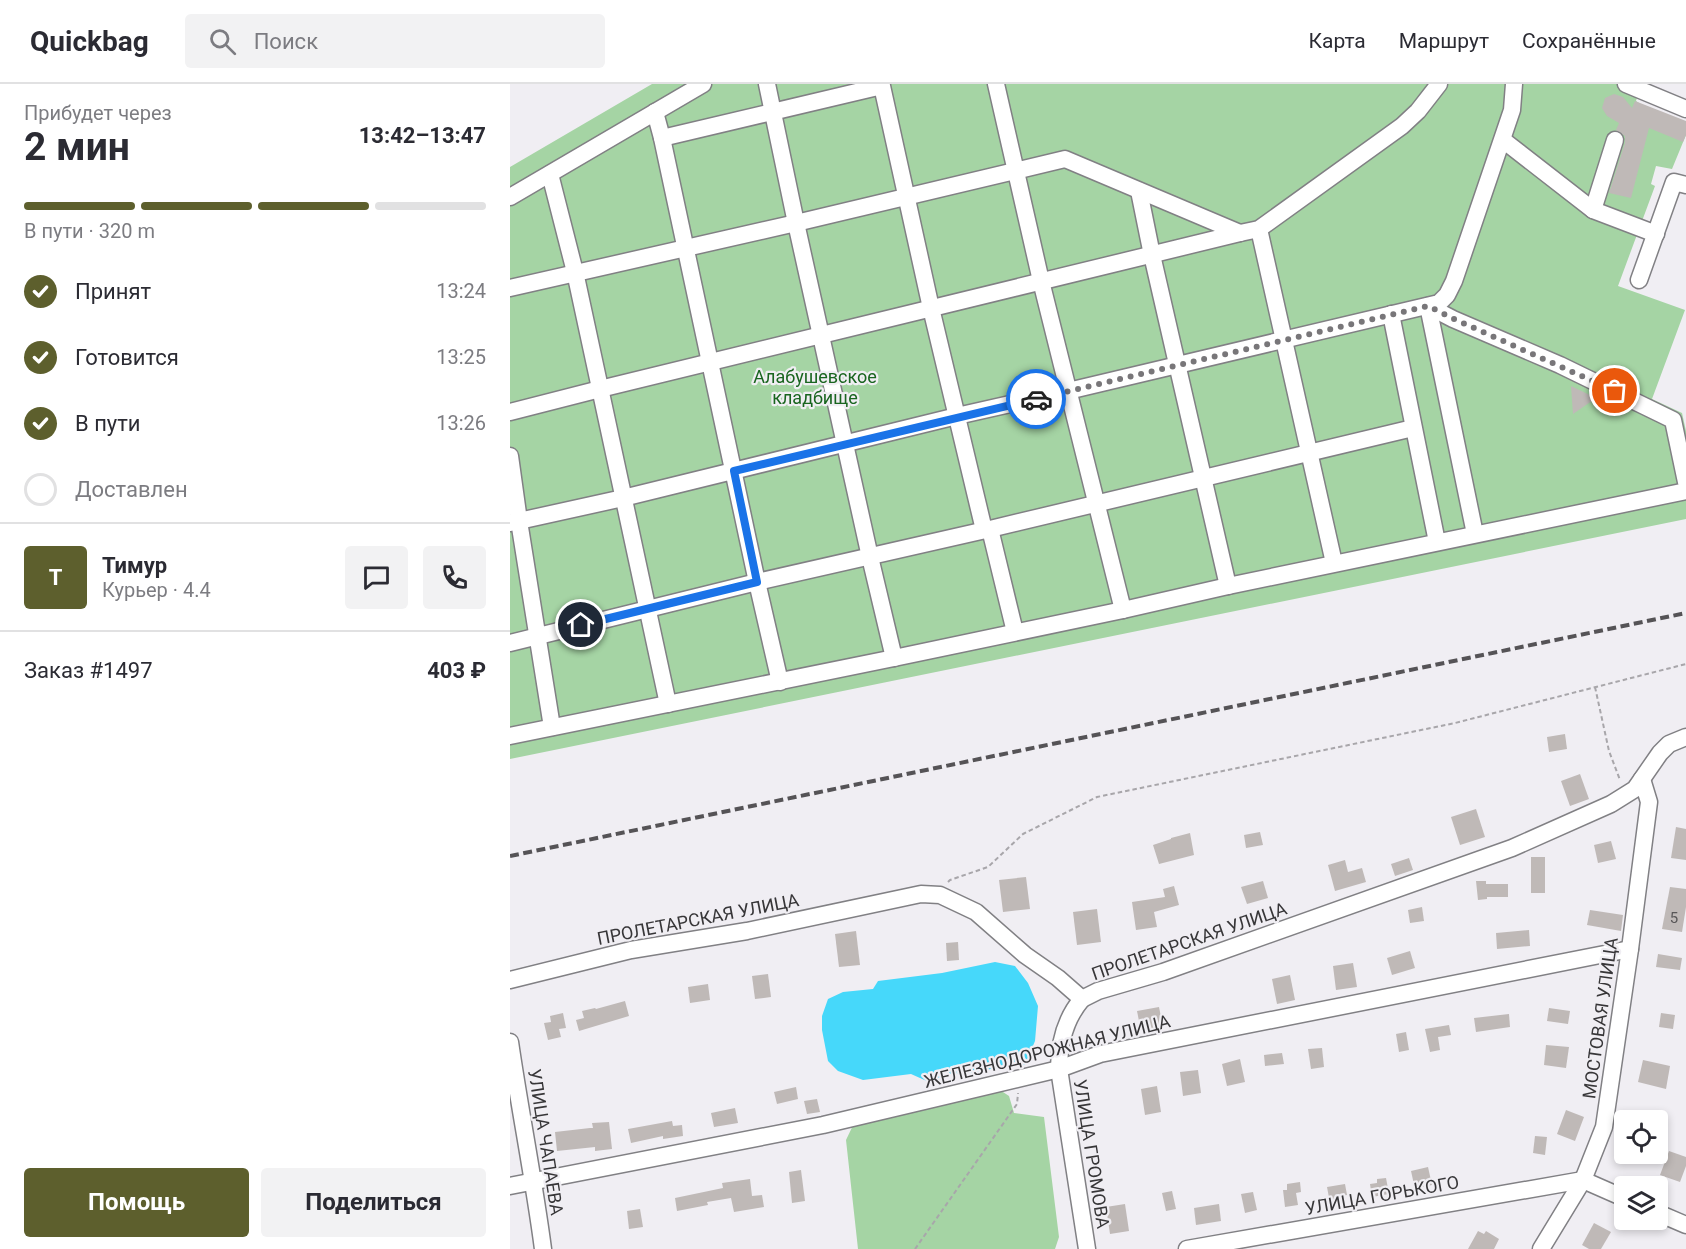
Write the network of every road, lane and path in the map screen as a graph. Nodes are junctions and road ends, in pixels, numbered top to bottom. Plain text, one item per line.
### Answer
1 (703, 84) edge
2 (767, 84) edge
3 (996, 84) edge
4 (1439, 84) edge
5 (1514, 84) edge
6 (1626, 84) edge
7 (1686, 109) edge
8 (655, 112) junction
9 (773, 112) junction
10 (662, 138) junction
11 (1503, 140) junction
12 (1615, 140) dead end
13 (1016, 170) junction
14 (550, 174) junction
15 (1686, 185) edge
16 (1139, 191) junction
17 (906, 196) junction
18 (510, 197) edge
19 (1593, 210) junction
20 (796, 223) junction
21 (1259, 230) junction
22 (1240, 233) junction
23 (1656, 234) junction
24 (686, 248) junction
25 (1152, 255) junction
26 (575, 272) junction
27 (1639, 280) dead end
28 (1041, 281) junction
29 (510, 288) edge
30 (1428, 306) junction
31 (932, 308) junction
32 (1391, 314) junction
33 (822, 335) junction
34 (1284, 339) junction
35 (710, 362) junction
36 (1178, 365) junction
37 (600, 389) junction
38 (1068, 391) junction
39 (510, 412) edge
40 (957, 416) junction
41 (1413, 428) junction
42 (846, 444) junction
43 (1308, 454) junction
44 (510, 456) edge
45 (734, 471) junction
46 (1203, 478) junction
47 (1686, 482) edge
48 (1686, 490) edge
49 (623, 498) junction
50 (1096, 504) junction
51 (514, 522) edge
52 (987, 530) junction
53 (1475, 534) junction
54 (1437, 542) junction
55 (870, 557) junction
56 (1334, 563) junction
57 (757, 582) junction
58 (1228, 586) junction
59 (647, 609) junction
60 (1123, 610) junction
61 (1015, 632) junction
62 (537, 636) junction
63 (510, 643) edge
64 (894, 658) junction
65 (1686, 664) edge
66 (780, 682) junction
67 (1595, 687) junction
68 (668, 704) junction
69 (552, 727) junction
70 (510, 736) edge
71 (1686, 737) edge
72 (1642, 779) junction
73 (1627, 794) junction
74 (940, 895) junction
75 (1630, 949) junction
76 (510, 980) edge
77 (1082, 999) junction
78 (510, 1042) edge
79 (1059, 1069) junction
80 (1019, 1078) junction
81 (1583, 1180) junction
82 (534, 1182) junction
83 (510, 1186) edge
84 (1614, 1194) edge
85 (1668, 1217) edge
86 (1686, 1225) edge
87 (543, 1249) edge
88 (915, 1249) edge
89 (1087, 1249) edge
90 (1187, 1249) edge
91 (1541, 1249) edge

1 - 8 street
2 - 9 street
3 - 13 street
4 - 21 street
5 - 11 street
6 - 7 street
8 - 10 street
8 - 14 street
9 - 10 street
9 - 17 street
9 - 20 street
10 - 24 street
11 - 19 street
11 - 30 street
12 - 19 street
13 - 16 street
13 - 17 street
13 - 28 street
14 - 18 street
14 - 26 street
15 - 23 street
16 - 22 street
16 - 25 street
17 - 20 street
17 - 31 street
19 - 23 street
20 - 24 street
20 - 33 street
21 - 22 street
21 - 34 street
22 - 25 street
23 - 27 street
24 - 26 street
24 - 35 street
25 - 28 street
25 - 36 street
26 - 29 street
26 - 37 street
28 - 31 street
28 - 38 street
30 - 32 street
30 - 47 street
30 - 53 street
31 - 33 street
31 - 40 street
32 - 34 street
32 - 41 street
33 - 35 street
33 - 42 street
34 - 36 street
34 - 43 street
35 - 37 street
35 - 45 street
36 - 38 street
36 - 46 street
37 - 39 street
37 - 49 street
38 - 40 street
38 - 50 street
40 - 42 street
40 - 52 street
41 - 43 street
41 - 54 street
42 - 45 street
42 - 55 street
43 - 46 street
43 - 56 street
44 - 51 street
45 - 49 street
45 - 57 street
46 - 50 street
46 - 58 street
48 - 53 street
49 - 51 street
49 - 59 street
50 - 52 street
50 - 60 street
51 - 62 street
52 - 55 street
52 - 61 street
53 - 54 street
54 - 56 street
55 - 57 street
55 - 64 street
56 - 58 street
57 - 59 street
57 - 66 street
58 - 60 street
59 - 62 street
59 - 68 street
60 - 61 street
61 - 64 street
62 - 63 street
62 - 69 street
64 - 66 street
65 - 67 path
66 - 68 street
67 - 73 path
67 - 74 path
68 - 69 street
69 - 70 street
71 - 72 street, ПРОЛЕТАРСКАЯ УЛИЦА
72 - 73 street, ПРОЛЕТАРСКАЯ УЛИЦА
72 - 75 street, МОСТОВАЯ УЛИЦА
73 - 77 street, ПРОЛЕТАРСКАЯ УЛИЦА
74 - 76 street, ПРОЛЕТАРСКАЯ УЛИЦА
74 - 77 street, ПРОЛЕТАРСКАЯ УЛИЦА
75 - 79 street, ЖЕЛЕЗНОДОРОЖНАЯ УЛИЦА
75 - 81 street, МОСТОВАЯ УЛИЦА
77 - 79 street, УЛИЦА ГРОМОВА
78 - 82 street, УЛИЦА ЧАПАЕВА
79 - 80 street, ЖЕЛЕЗНОДОРОЖНАЯ УЛИЦА
79 - 89 street, УЛИЦА ГРОМОВА
80 - 82 street, ЖЕЛЕЗНОДОРОЖНАЯ УЛИЦА
80 - 88 path
81 - 84 street
81 - 90 street, УЛИЦА ГОРЬКОГО
81 - 91 street, МОСТОВАЯ УЛИЦА
82 - 83 street, ЖЕЛЕЗНОДОРОЖНАЯ УЛИЦА
82 - 87 street, УЛИЦА ЧАПАЕВА
85 - 86 street

